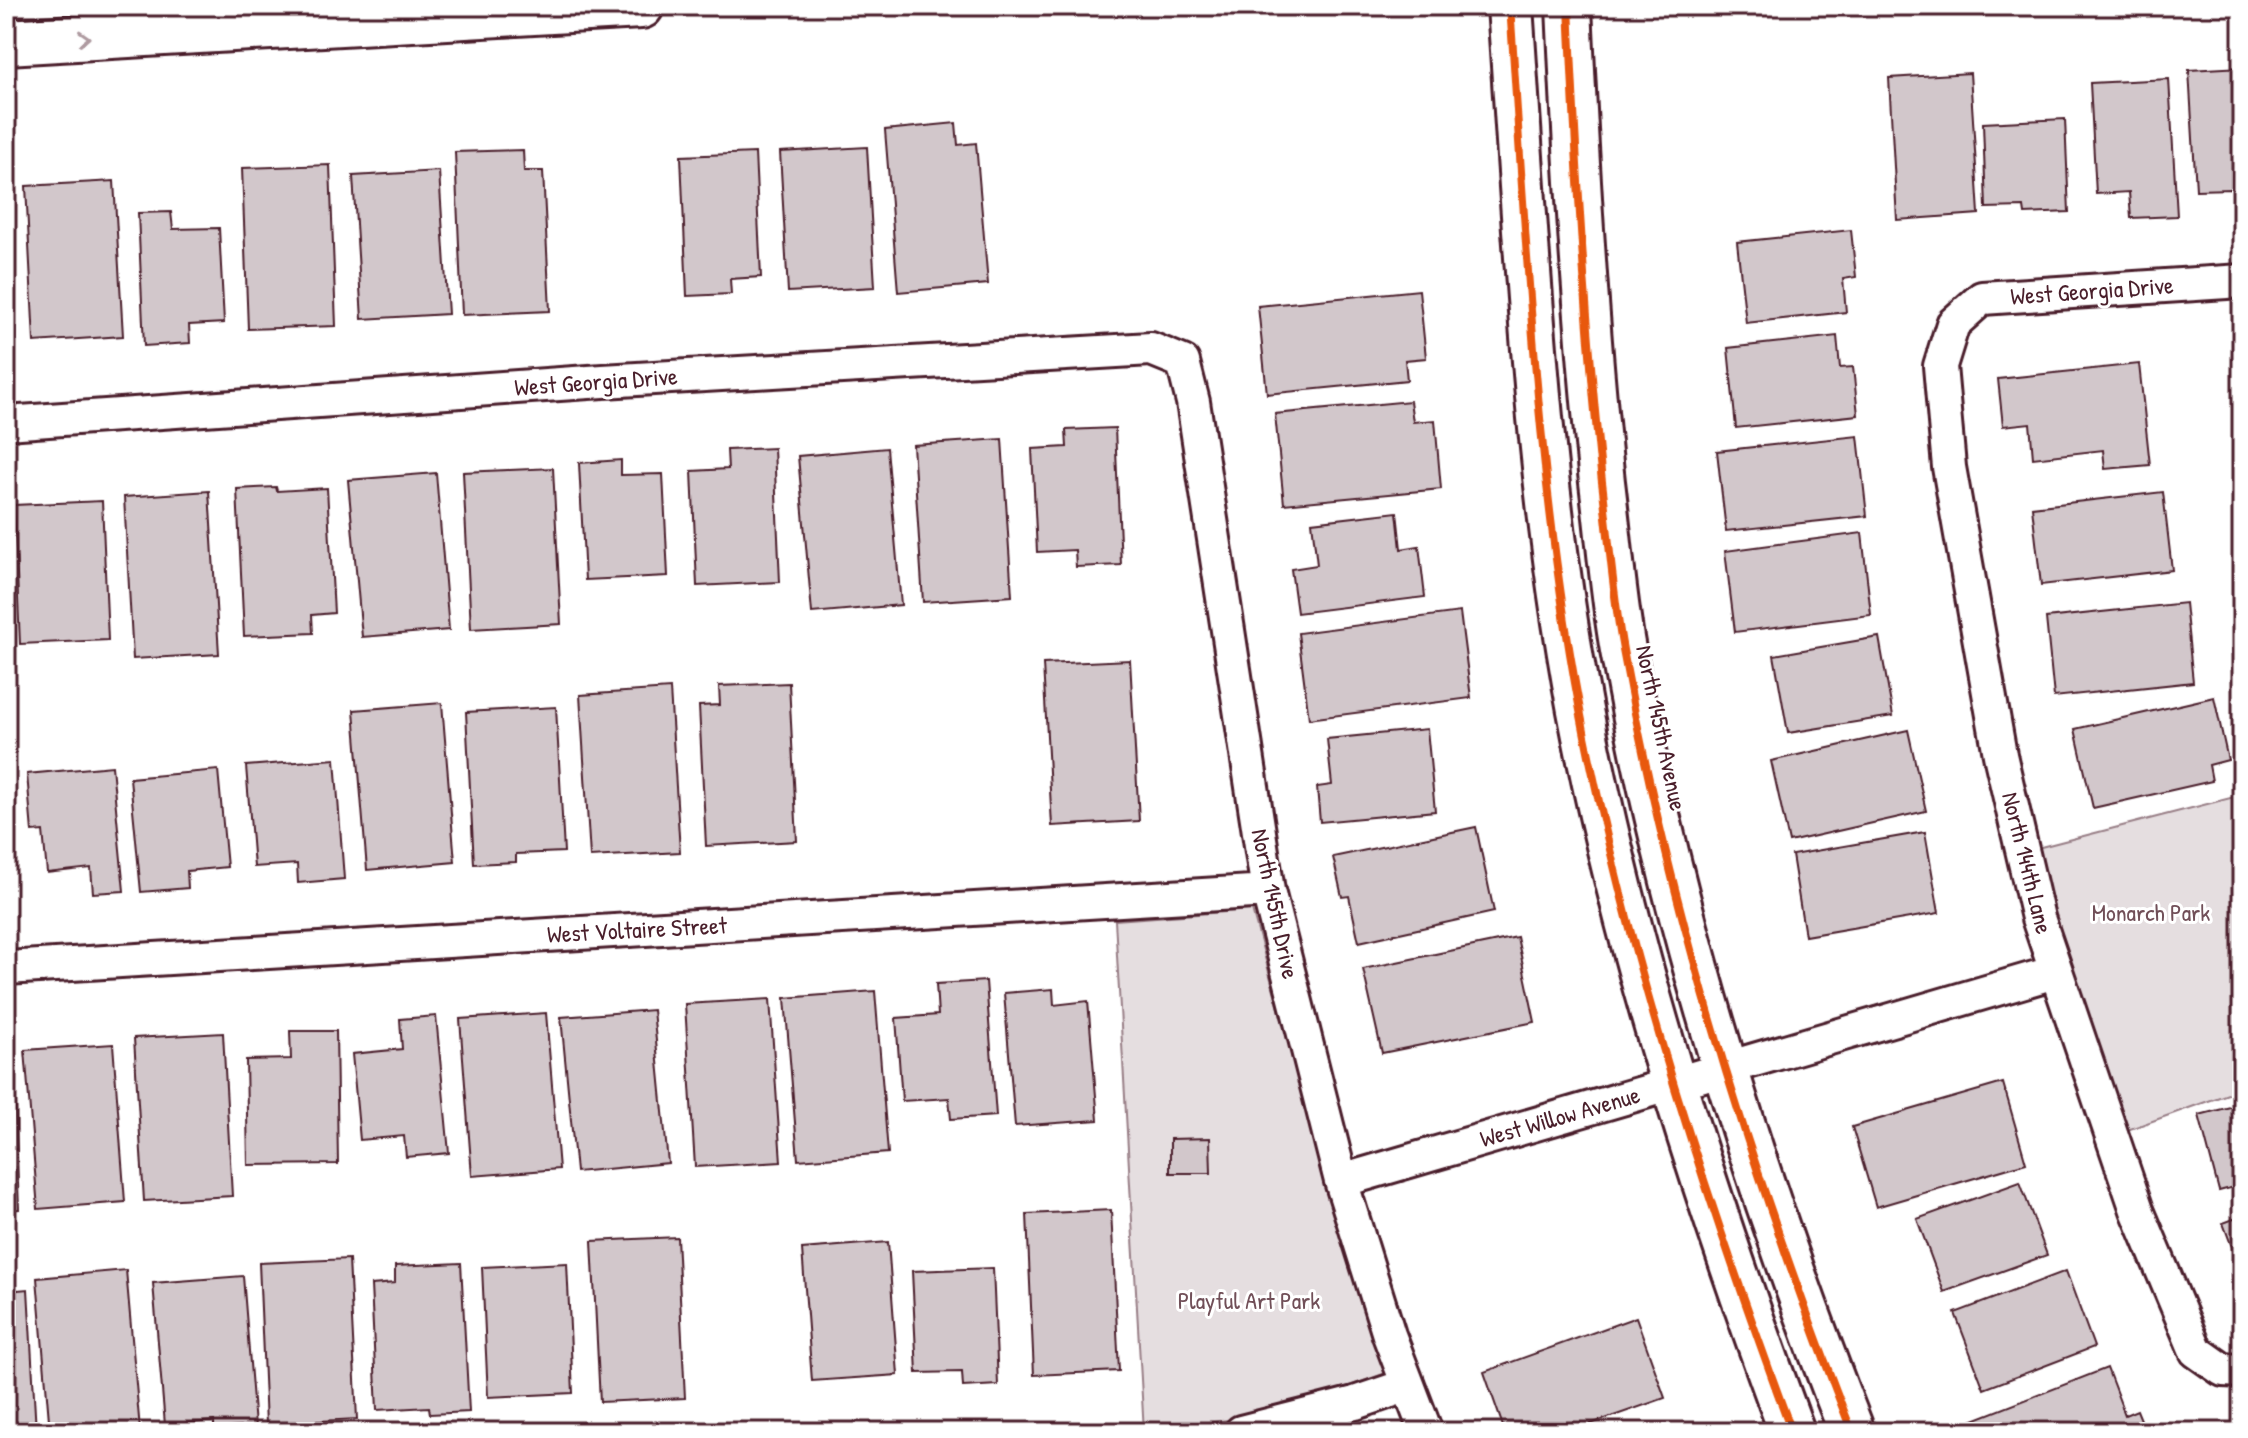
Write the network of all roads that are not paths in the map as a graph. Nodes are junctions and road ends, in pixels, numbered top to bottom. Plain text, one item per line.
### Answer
1 (641, 6) edge
2 (1510, 6) edge
3 (1569, 6) edge
4 (6, 42) edge
5 (2242, 281) edge
6 (1953, 324) joint
7 (1183, 362) joint
8 (6, 423) edge
9 (1268, 891) junction
10 (6, 968) edge
11 (2055, 972) junction
12 (1725, 1069) junction
13 (1673, 1084) junction
14 (1341, 1181) junction
15 (2232, 1370) edge
16 (1408, 1385) junction
17 (1241, 1432) edge
18 (1426, 1432) edge
19 (1792, 1432) edge
20 (1852, 1432) edge

4 -> 1 street
2 - 13 street
3 - 12 street, North 145th Avenue
5 - 6 street, West Georgia Drive
6 - 11 street, North 144th Lane
7 - 8 street, West Georgia Drive
7 - 9 street, North 145th Drive
9 - 10 street, West Voltaire Street
9 - 14 street, North 145th Drive
11 - 12 street, West Willow Avenue
11 - 15 street, North 144th Lane
12 - 13 street, West Willow Avenue
12 - 20 street, North 145th Avenue
13 - 14 street, West Willow Avenue
13 - 19 street
14 - 16 street, North 145th Drive
16 - 17 street
16 - 18 street, North 145th Drive

